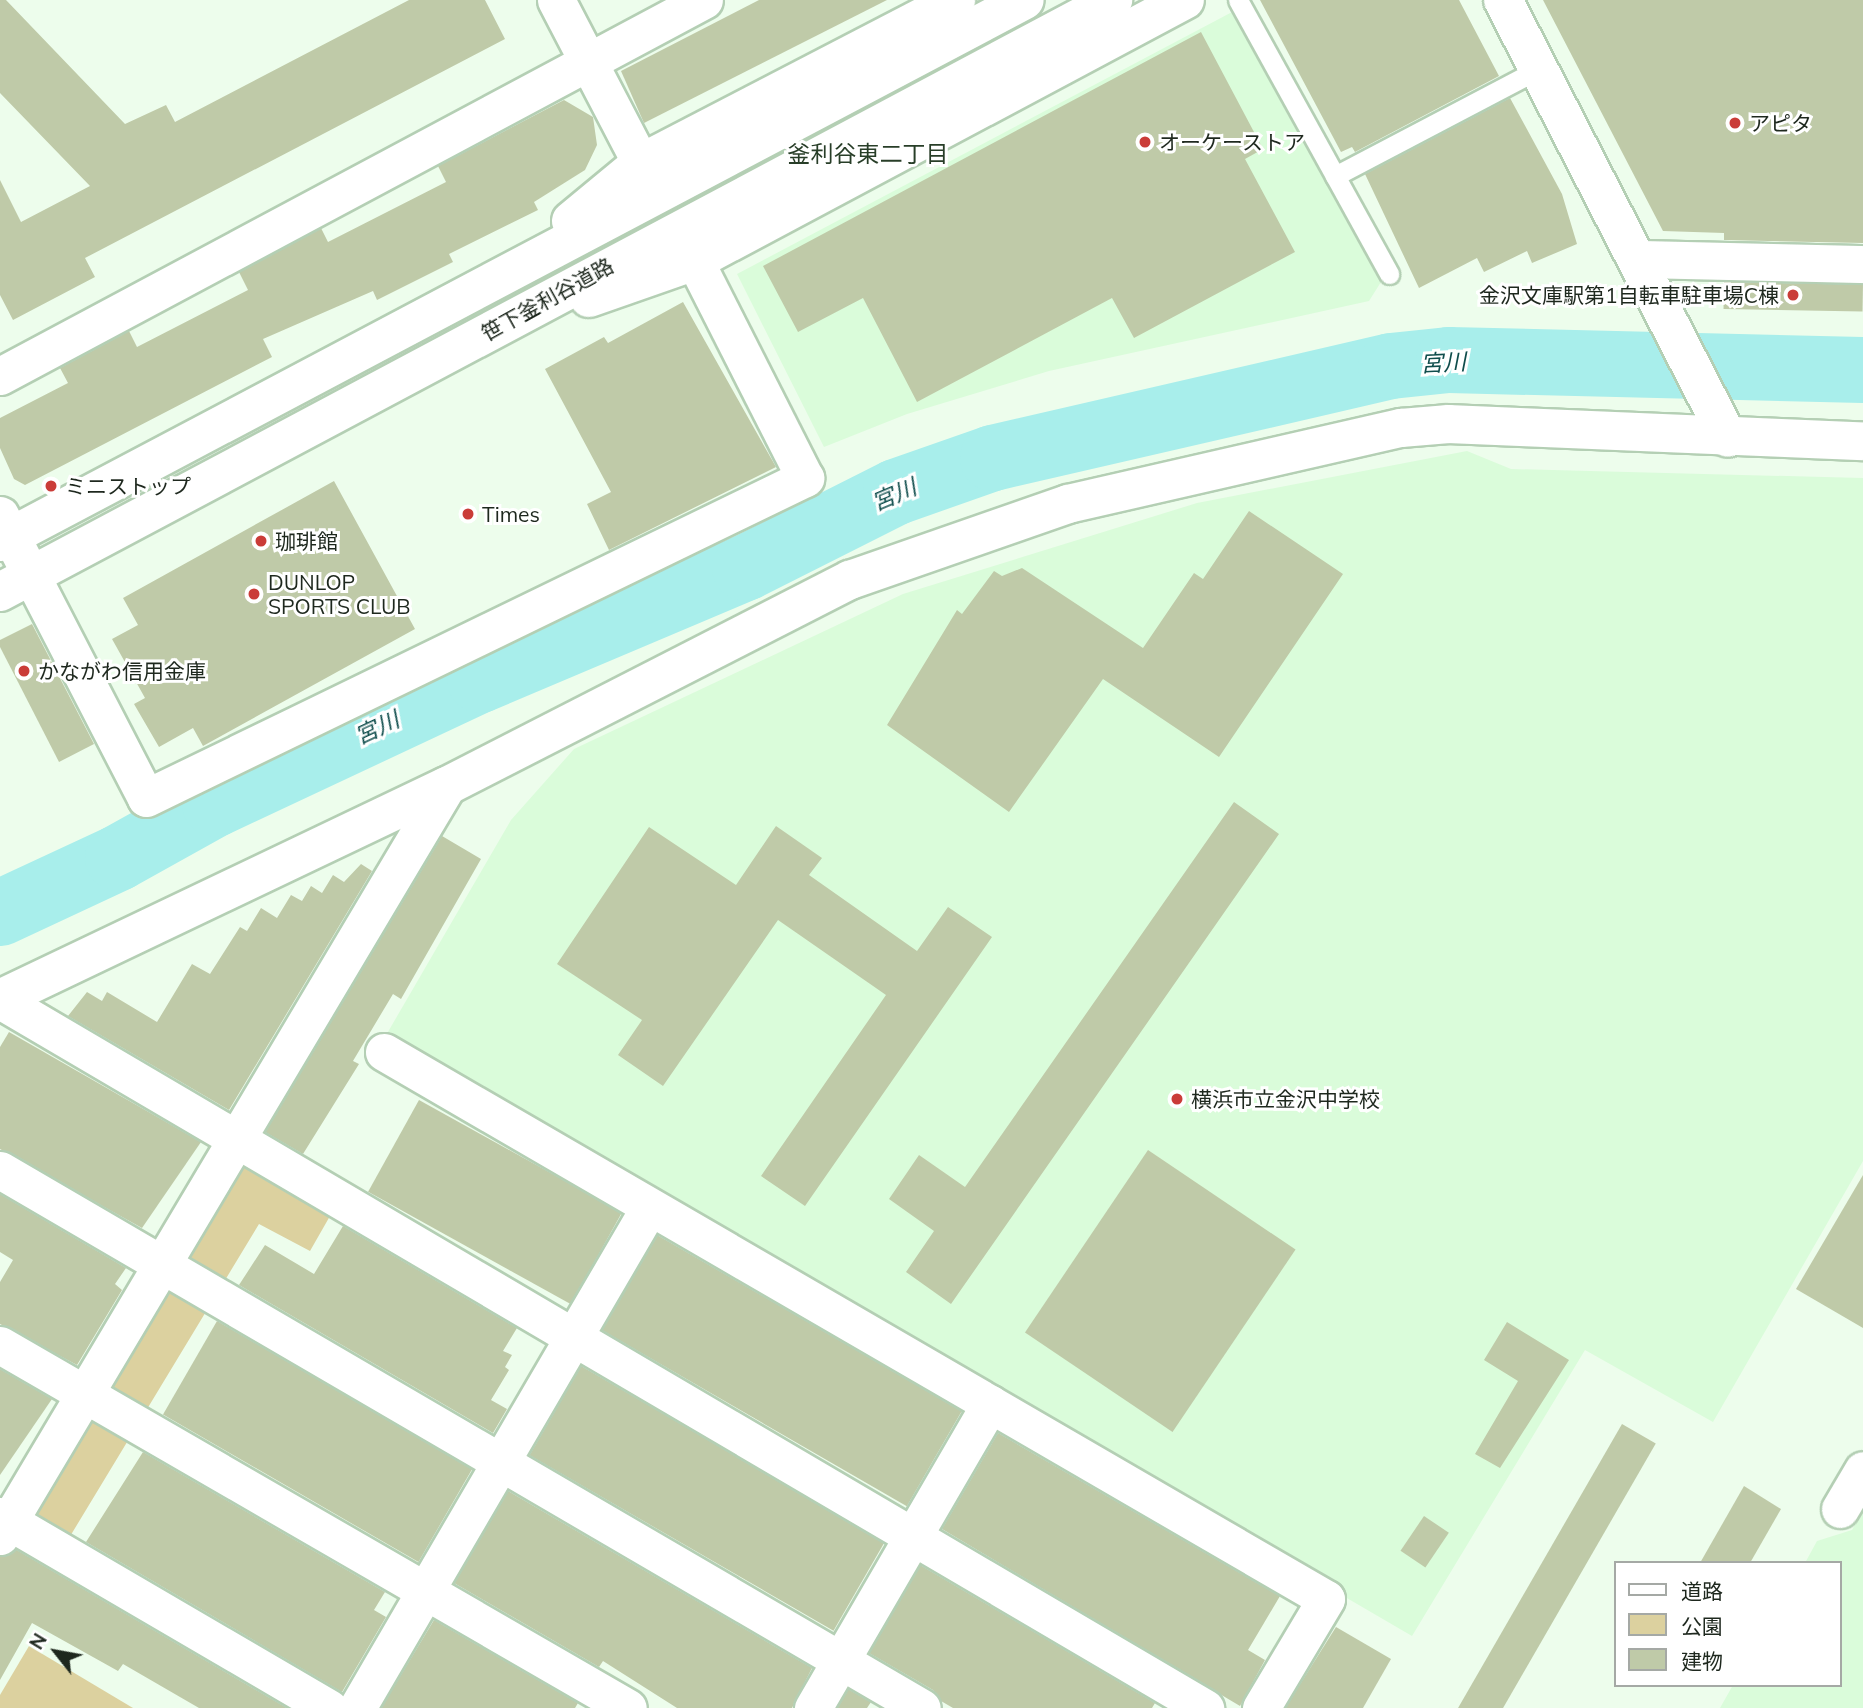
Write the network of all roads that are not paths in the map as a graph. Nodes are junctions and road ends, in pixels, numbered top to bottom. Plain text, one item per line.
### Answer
1 (556, 0) edge
2 (705, 0) edge
3 (956, 0) edge
4 (1025, 0) edge
5 (1185, 0) edge
6 (1238, 0) edge
7 (1503, 0) edge
8 (1104, 5) edge
9 (588, 61) junction
10 (1539, 69) junction
11 (641, 163) junction
12 (1335, 176) junction
13 (1638, 259) junction
14 (695, 261) junction
15 (1863, 264) edge
16 (510, 272) junction
17 (1389, 274) dead end
18 (477, 338) junction
19 (0, 376) edge
20 (1728, 437) junction
21 (1863, 441) edge
22 (4, 531) edge
23 (15, 584) edge
24 (447, 786) junction
25 (0, 999) edge
26 (384, 1052) dead end
27 (238, 1141) junction
28 (0, 1170) edge
29 (649, 1208) junction
30 (163, 1266) junction
31 (571, 1337) junction
32 (0, 1345) edge
33 (82, 1394) junction
34 (990, 1404) junction
35 (499, 1464) junction
36 (1863, 1470) edge
37 (1840, 1509) dead end
38 (3, 1524) edge
39 (912, 1536) junction
40 (424, 1590) junction
41 (842, 1661) junction
42 (330, 1708) edge
43 (357, 1708) edge
44 (628, 1708) edge
45 (813, 1708) edge
46 (922, 1708) edge
47 (1205, 1708) edge
48 (1261, 1708) edge

1 - 9 street
2 - 9 street
3 - 11 street
4 - 16 street, 笹下釜利谷道路
5 - 14 street
6 - 12 lane
7 - 10 street
8 - 18 street, 笹下釜利谷道路
9 - 11 street
9 - 19 street
10 - 12 lane
10 - 13 street
11 - 16 street
12 - 17 lane
13 - 15 street
13 - 20 street
14 - 18 street
14 - 23 street
16 - 22 street, 笹下釜利谷道路
18 - 23 street, 笹下釜利谷道路
20 - 21 street
20 - 24 street
22 - 23 street
24 - 25 street
24 - 27 street
25 - 27 street
26 - 29 street
27 - 30 street
27 - 31 street
28 - 30 street
29 - 31 street
29 - 34 street
30 - 33 street
30 - 35 street
31 - 35 street
31 - 39 street
32 - 33 street
33 - 38 street
33 - 40 street
34 - 39 street
34 - 48 street
35 - 40 street
35 - 41 street
36 - 37 street
38 - 42 street
39 - 41 street
39 - 47 street
40 - 43 street
40 - 44 street
41 - 45 street
41 - 46 street

